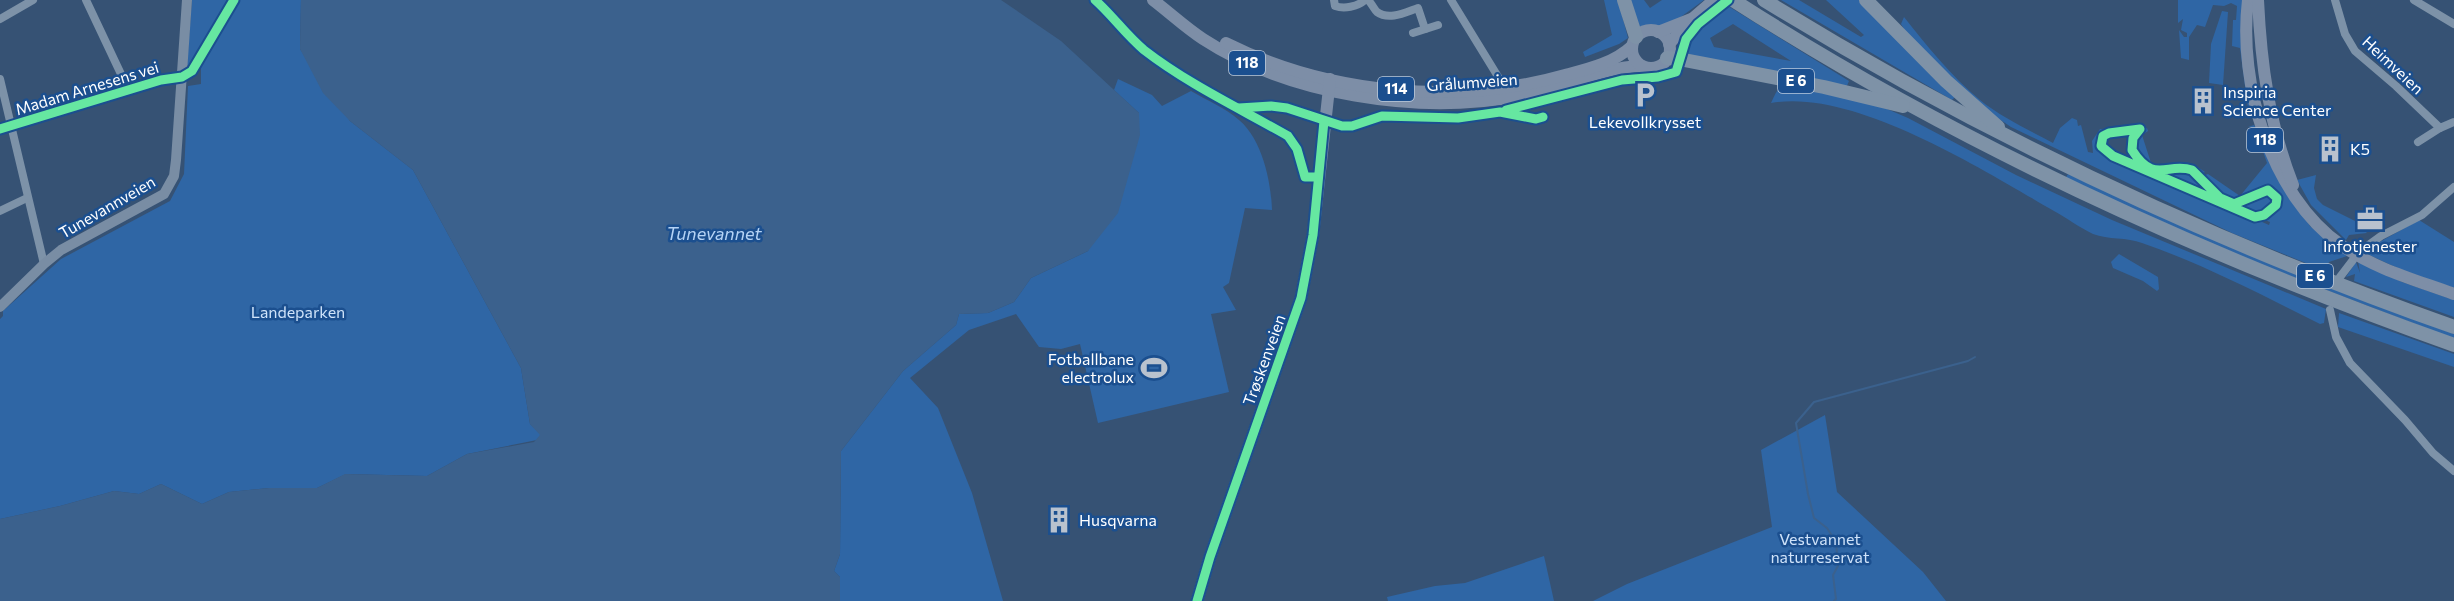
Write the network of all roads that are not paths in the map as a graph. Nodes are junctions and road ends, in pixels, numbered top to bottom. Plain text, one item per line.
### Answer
1 (33, 0) edge
2 (86, 0) edge
3 (187, 0) edge
4 (1153, 0) edge
5 (1334, 0) edge
6 (1366, 0) edge
7 (1451, 0) edge
8 (1624, 0) edge
9 (1714, 0) edge
10 (1733, 0) edge
11 (1764, 0) edge
12 (1866, 0) edge
13 (2248, 0) edge
14 (2258, 0) edge
15 (2335, 0) edge
16 (2414, 0) edge
17 (0, 19) edge
18 (1692, 19) junction
19 (2454, 24) edge
20 (1438, 26) dead end
21 (1425, 29) junction
22 (1658, 32) junction
23 (1413, 33) dead end
24 (1634, 42) junction
25 (1668, 51) junction
26 (1642, 66) junction
27 (182, 77) junction
28 (0, 79) edge
29 (1329, 84) junction
30 (1506, 88) junction
31 (129, 91) junction
32 (1518, 96) junction
33 (1924, 112) junction
34 (2454, 122) edge
35 (10, 127) junction
36 (2440, 128) junction
37 (0, 129) edge
38 (2418, 142) dead end
39 (2018, 143) junction
40 (2454, 187) edge
41 (27, 198) junction
42 (2300, 202) junction
43 (0, 211) edge
44 (2363, 249) dead end
45 (2353, 260) dead end
46 (44, 264) junction
47 (2340, 277) dead end
48 (2454, 294) edge
49 (0, 307) edge
50 (2330, 310) dead end
51 (2454, 327) edge
52 (2454, 345) edge
53 (2454, 471) edge
54 (1197, 601) edge

1 - 17 street
2 - 31 street
3 - 27 street, Tunevannveien
4 - 29 main road, Grålumveien / 118
5 - 6 street
6 - 21 street
7 - 30 street
8 - 24 highway
9 - 18 main road, 114
10 - 33 highway, E 6
11 - 39 highway, E 6
12 - 39 highway, E 6
13 - 42 main road, 118
14 - 42 main road, 118
15 - 36 street, Heimveien
16 - 19 street
18 - 22 main road, 114
18 - 25 main road, 114
20 - 21 street
21 - 23 street
22 - 24 main road, 114
22 - 25 main road
24 - 26 main road
24 - 30 main road, Grålumveien / 114
25 - 26 main road, 114
25 - 33 highway, E 6
26 - 32 main road, Grålumveien / 114
27 - 31 street, Madam Arnesens vei
27 - 46 street, Tunevannveien
28 - 35 street
29 - 30 main road, Grålumveien / 114
29 - 32 main road, Grålumveien / 114
29 - 54 main road, Trøskenveien
30 - 32 street
31 - 35 street, Madam Arnesens vei
33 - 52 highway, E 6
34 - 36 street
35 - 37 street, Madam Arnesens vei
35 - 41 street
36 - 38 street
39 - 51 highway, E 6
40 - 44 street
41 - 43 street
41 - 46 street
42 - 48 main road, 118
45 - 47 street
46 - 49 street, Tunevannveien
50 - 53 street

